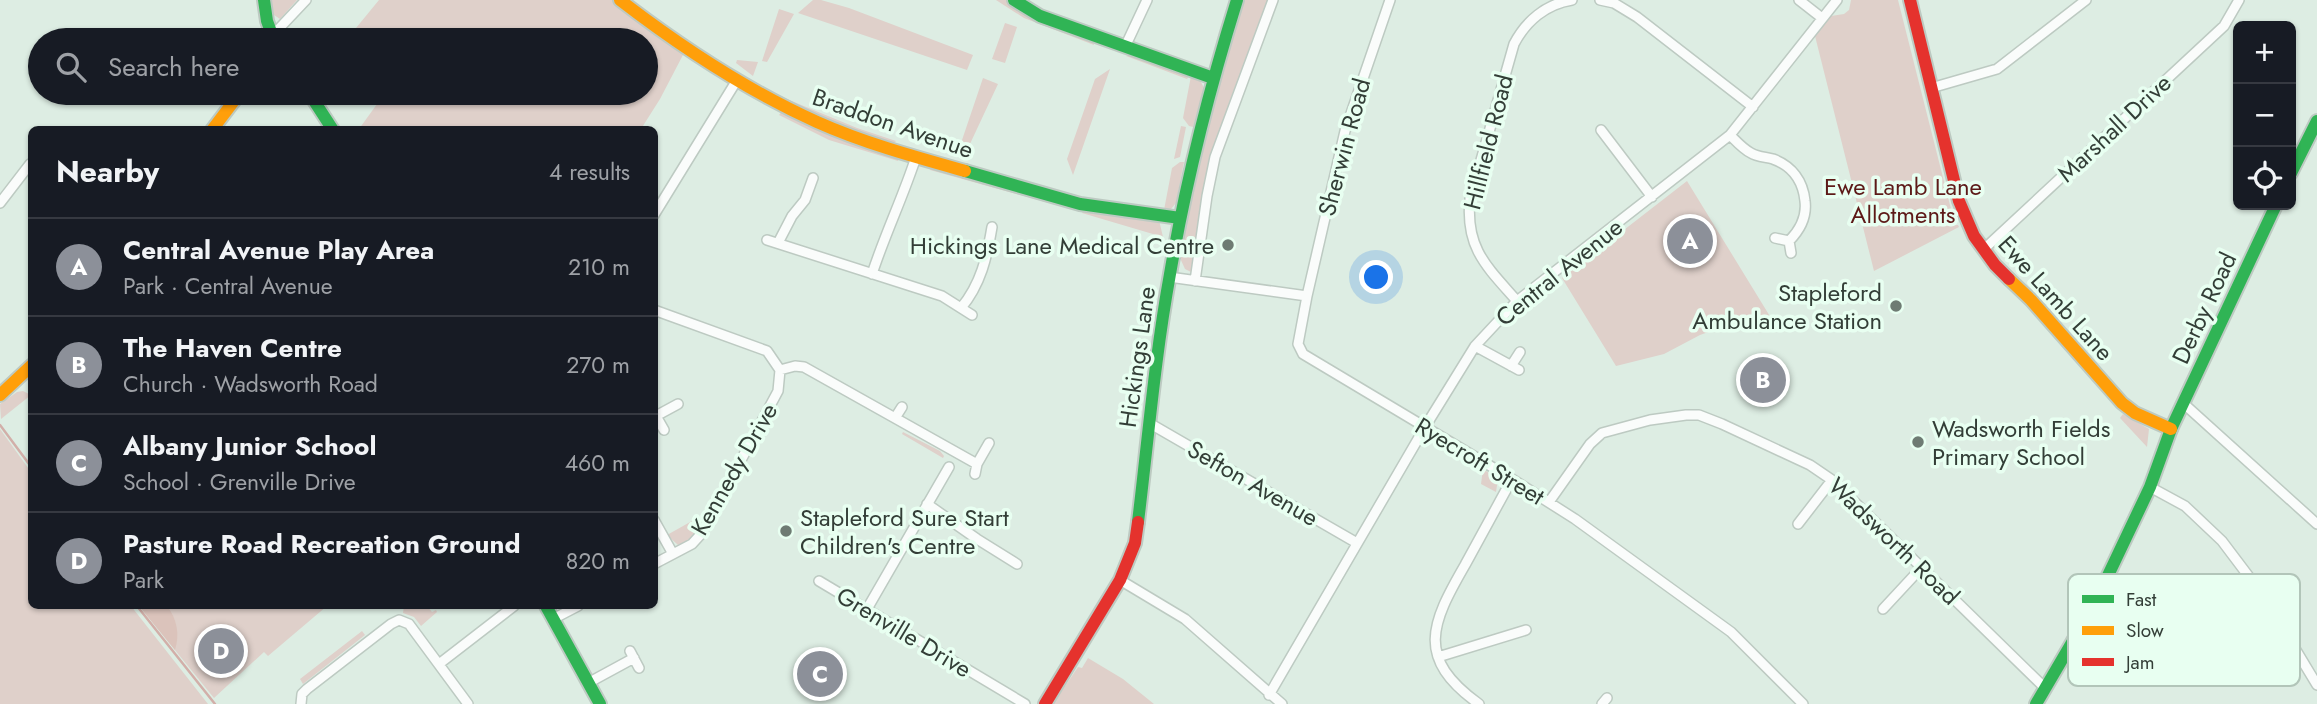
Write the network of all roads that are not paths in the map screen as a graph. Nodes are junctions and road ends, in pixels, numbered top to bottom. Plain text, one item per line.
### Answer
1 (264, 0) edge
2 (306, 0) edge
3 (620, 0) edge
4 (1014, 0) edge
5 (1147, 0) edge
6 (1237, 0) edge
7 (1273, 0) edge
8 (1390, 0) edge
9 (1572, 0) edge
10 (1600, 0) edge
11 (1799, 0) edge
12 (1837, 0) edge
13 (1910, 0) edge
14 (2086, 0) edge
15 (2239, 0) edge
16 (1822, 18) junction
17 (271, 28) edge
18 (282, 28) edge
19 (657, 28) edge
20 (658, 29) edge
21 (1125, 47) junction
22 (1213, 78) junction
23 (737, 80) junction
24 (1931, 88) junction
25 (231, 105) edge
26 (317, 105) edge
27 (1753, 107) junction
28 (2317, 121) edge
29 (215, 126) edge
30 (330, 126) edge
31 (1601, 130) dead end
32 (1730, 135) junction
33 (916, 157) junction
34 (2296, 163) edge
35 (14, 165) dead end
36 (28, 167) edge
37 (23, 173) junction
38 (813, 178) dead end
39 (1652, 197) junction
40 (1, 199) edge
41 (658, 208) edge
42 (2274, 210) edge
43 (1180, 218) junction
44 (992, 227) dead end
45 (1775, 238) dead end
46 (767, 240) dead end
47 (979, 241) dead end
48 (1789, 241) junction
49 (778, 243) junction
50 (989, 244) junction
51 (1983, 250) junction
52 (1791, 253) dead end
53 (872, 274) junction
54 (1169, 277) junction
55 (1195, 281) junction
56 (1307, 296) junction
57 (1517, 301) junction
58 (961, 307) junction
59 (658, 311) edge
60 (972, 316) dead end
61 (1475, 346) junction
62 (1520, 352) dead end
63 (779, 370) junction
64 (28, 372) edge
65 (2, 388) edge
66 (2183, 403) junction
67 (678, 404) dead end
68 (902, 407) dead end
69 (658, 414) edge
70 (895, 418) junction
71 (658, 421) edge
72 (1149, 423) junction
73 (1425, 427) junction
74 (2171, 429) junction
75 (664, 430) dead end
76 (989, 443) dead end
77 (949, 467) dead end
78 (1513, 479) junction
79 (1832, 480) junction
80 (2150, 488) junction
81 (1549, 502) junction
82 (928, 504) junction
83 (1798, 524) dead end
84 (2317, 524) edge
85 (658, 527) edge
86 (1357, 543) junction
87 (673, 554) junction
88 (658, 562) edge
89 (1017, 564) dead end
90 (1922, 567) junction
91 (2109, 574) edge
92 (2247, 574) edge
93 (1120, 580) junction
94 (820, 581) dead end
95 (510, 609) edge
96 (548, 609) edge
97 (572, 609) edge
98 (867, 609) junction
99 (1883, 609) dead end
100 (553, 619) junction
101 (1526, 630) dead end
102 (2068, 650) edge
103 (1438, 657) junction
104 (2300, 657) edge
105 (439, 664) junction
106 (639, 668) dead end
107 (588, 683) junction
108 (2317, 685) edge
109 (2046, 689) junction
110 (1269, 695) junction
111 (301, 704) edge
112 (468, 704) edge
113 (600, 704) edge
114 (1025, 704) edge
115 (1045, 704) edge
116 (1282, 704) edge
117 (1479, 704) edge
118 (1802, 704) edge
119 (2036, 704) edge

1 - 17 main road
2 - 18 street
3 - 19 main road, Braddon Avenue
4 - 21 main road
5 - 21 street
6 - 22 main road, Hickings Lane
7 - 55 street, Hickings Lane
8 - 56 street, Sherwin Road
9 - 57 street, Hillfield Road
10 - 27 street
11 - 16 street
12 - 16 street, Central Avenue
13 - 24 main road, Ewe Lamb Lane
14 - 24 street
15 - 51 street, Marshall Drive
16 - 27 street, Central Avenue
20 - 23 main road, Braddon Avenue
21 - 22 main road
22 - 43 main road, Hickings Lane
23 - 33 main road, Braddon Avenue
23 - 41 street
24 - 51 main road, Ewe Lamb Lane
25 - 29 main road
26 - 30 main road
27 - 32 street, Central Avenue
28 - 34 main road
31 - 39 street
32 - 39 street, Central Avenue
32 - 48 street
33 - 43 main road, Braddon Avenue
33 - 53 street
35 - 37 street
36 - 37 street
37 - 40 street
38 - 49 street
39 - 57 street, Central Avenue
42 - 66 main road, Derby Road
43 - 54 main road, Hickings Lane
44 - 50 street
45 - 48 street
46 - 49 street
47 - 50 street
48 - 52 street
49 - 53 street
50 - 58 street
51 - 74 main road, Ewe Lamb Lane
53 - 58 street
54 - 55 street
54 - 72 main road, Hickings Lane
55 - 56 street
56 - 73 street, Ryecroft Street
57 - 61 street, Central Avenue
58 - 60 street
59 - 63 street, Kennedy Drive
61 - 62 street
61 - 73 street, Central Avenue
63 - 70 street
63 - 87 street, Kennedy Drive
64 - 65 main road
66 - 74 main road, Derby Road
66 - 84 street
67 - 69 street
68 - 70 street
70 - 76 street
71 - 75 street
72 - 86 street, Sefton Avenue
72 - 93 main road, Hickings Lane
73 - 78 street, Ryecroft Street
73 - 86 street, Central Avenue
74 - 80 main road, Derby Road
77 - 82 street
78 - 81 street, Ryecroft Street
78 - 103 street
79 - 81 street, Wadsworth Road
79 - 83 street
79 - 90 street, Wadsworth Road
80 - 91 main road, Derby Road
80 - 92 street
81 - 118 street, Ryecroft Street
82 - 89 street
82 - 98 street
85 - 87 street
86 - 110 street, Central Avenue
87 - 88 street, Kennedy Drive
90 - 99 street
90 - 109 street, Wadsworth Road
93 - 110 street
93 - 115 main road, Hickings Lane
94 - 98 street, Grenville Drive
95 - 105 street
96 - 100 main road
97 - 100 street
98 - 114 street, Grenville Drive
100 - 107 main road
101 - 103 street
102 - 109 main road, Derby Road
103 - 117 street
104 - 108 street
105 - 111 street
105 - 112 street
106 - 107 street
107 - 113 main road
109 - 119 main road, Derby Road
110 - 116 street

